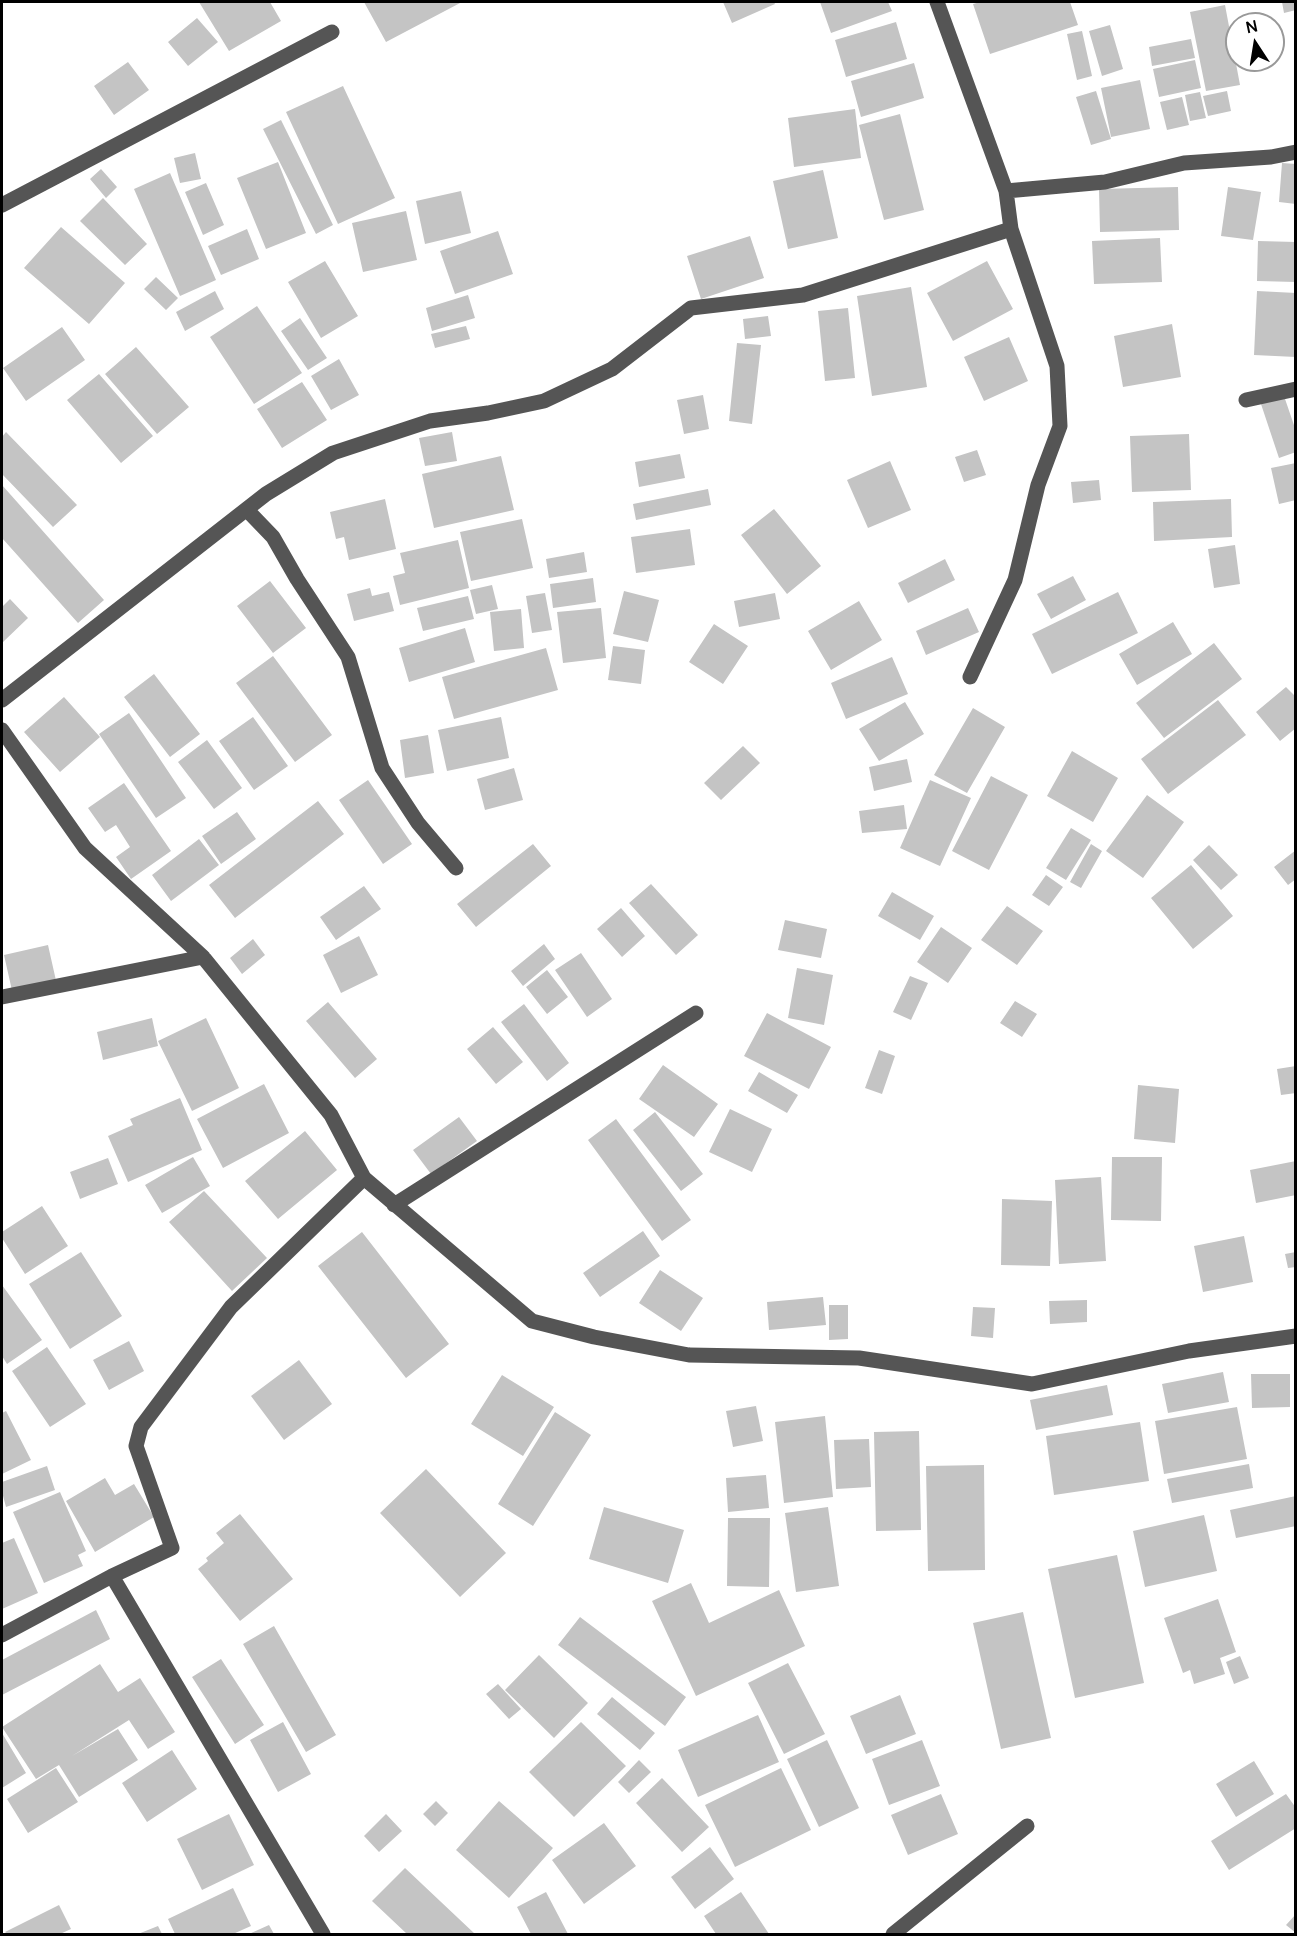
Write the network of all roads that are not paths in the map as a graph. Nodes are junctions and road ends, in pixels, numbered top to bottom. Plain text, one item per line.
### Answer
1 (937, 2) edge
2 (332, 32) dead end
3 (1296, 152) edge
4 (1006, 191) junction
5 (2, 205) edge
6 (1011, 228) junction
7 (1296, 388) edge
8 (1246, 400) dead end
9 (247, 510) junction
10 (970, 677) dead end
11 (2, 700) edge
12 (2, 730) edge
13 (456, 868) dead end
14 (203, 957) junction
15 (2, 997) edge
16 (696, 1013) dead end
17 (364, 1178) junction
18 (394, 1204) junction
19 (1296, 1336) edge
20 (112, 1576) junction
21 (2, 1635) edge
22 (1027, 1826) dead end
23 (324, 1935) edge
24 (893, 1935) edge

1 - 4 street
2 - 5 street
3 - 4 street
4 - 6 street
6 - 9 street
6 - 10 street
7 - 8 street
9 - 11 street
9 - 13 street
12 - 14 street
14 - 15 street
14 - 17 street
16 - 18 street
17 - 18 street
17 - 20 street
18 - 19 street
20 - 21 street
20 - 23 street
22 - 24 street

